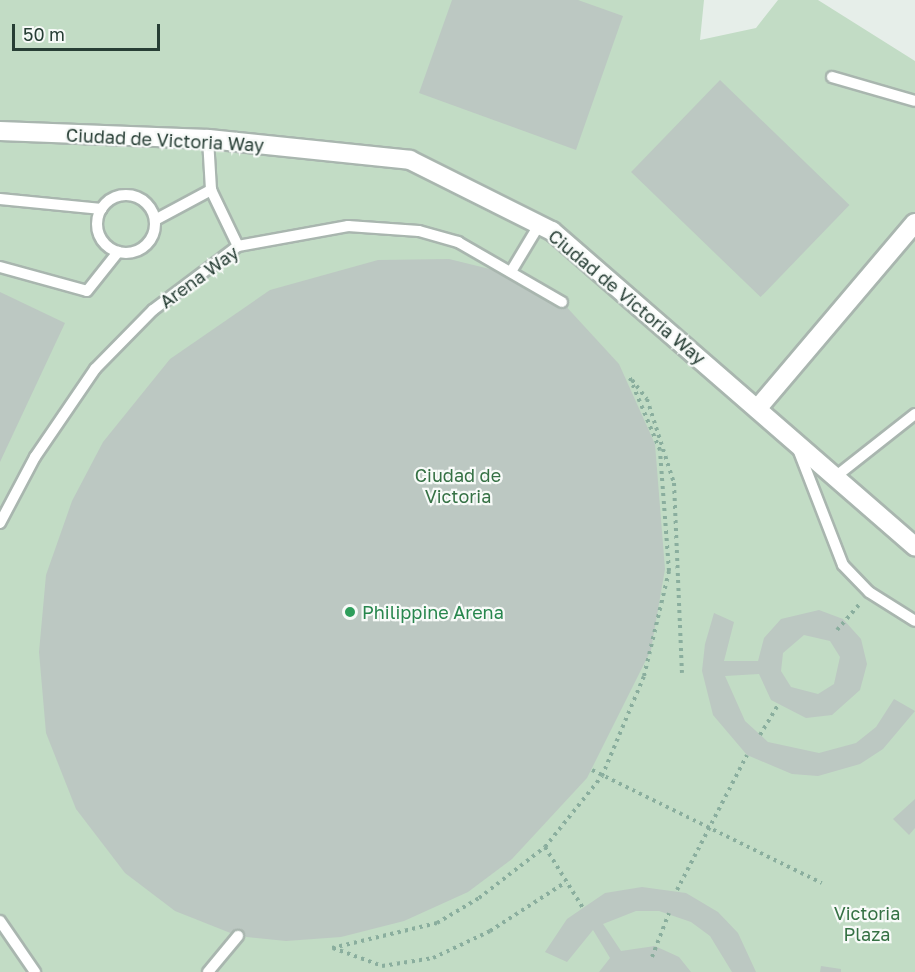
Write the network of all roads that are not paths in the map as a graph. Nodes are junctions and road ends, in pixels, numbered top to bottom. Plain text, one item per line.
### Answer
1 (832, 77) dead end
2 (915, 101) edge
3 (0, 131) edge
4 (208, 139) junction
5 (211, 190) junction
6 (0, 199) edge
7 (102, 209) junction
8 (155, 220) junction
9 (915, 223) edge
10 (539, 225) junction
11 (238, 246) junction
12 (118, 252) junction
13 (0, 267) edge
14 (512, 270) junction
15 (562, 302) dead end
16 (757, 409) junction
17 (915, 414) edge
18 (796, 443) junction
19 (835, 477) junction
20 (0, 523) edge
21 (915, 547) edge
22 (915, 621) edge
23 (0, 921) edge
24 (238, 936) dead end
25 (35, 972) edge
26 (208, 972) edge

1 - 2 lane
3 - 4 street, Ciudad de Victoria Way
4 - 5 lane
4 - 10 street, Ciudad de Victoria Way
5 - 8 lane
5 - 11 lane
6 - 7 lane
7 - 8 lane
7 - 12 lane
8 - 12 lane
9 - 16 street
10 - 14 lane
10 - 16 street, Ciudad de Victoria Way
11 - 14 lane, Arena Way
11 - 20 lane, Arena Way
12 - 13 lane
14 - 15 lane, Arena Way
16 - 18 street, Ciudad de Victoria Way
17 - 19 lane
18 - 19 street, Ciudad de Victoria Way
18 - 22 lane
19 - 21 street, Ciudad de Victoria Way
23 - 25 lane
24 - 26 lane

